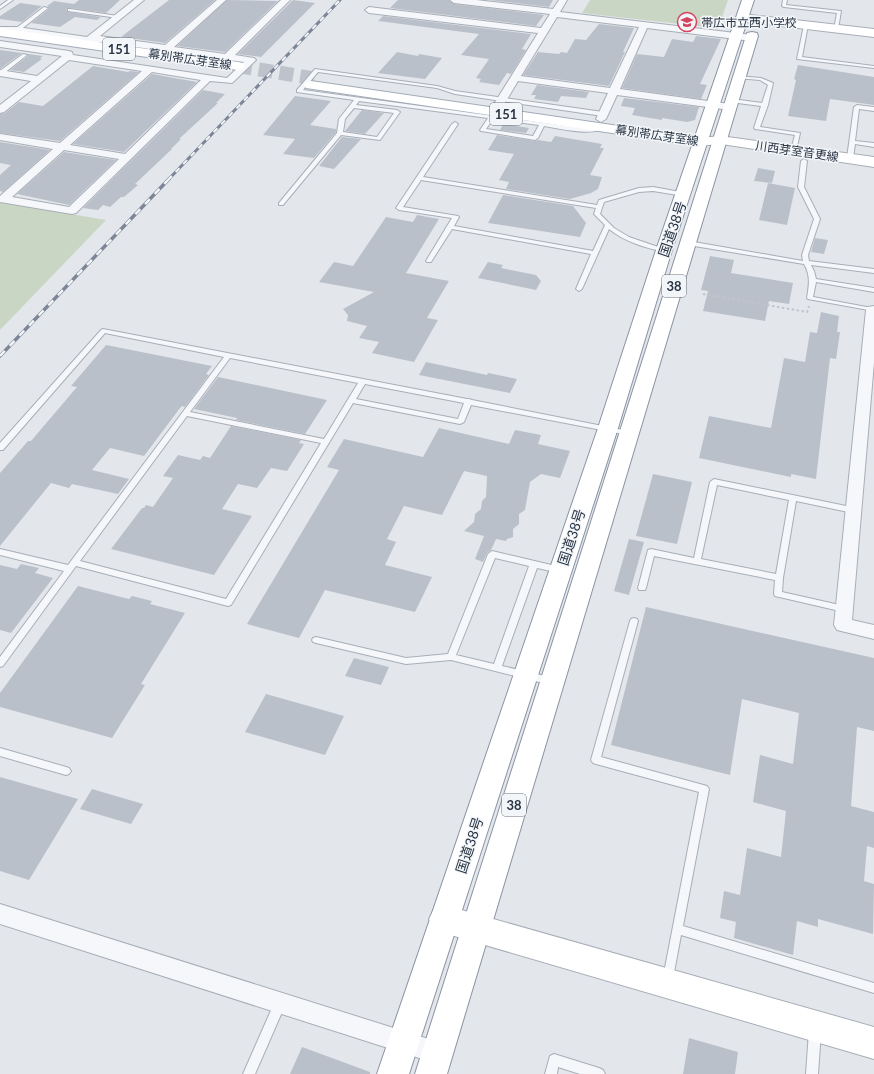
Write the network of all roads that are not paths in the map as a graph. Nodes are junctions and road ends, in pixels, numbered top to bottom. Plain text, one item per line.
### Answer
1 (11, 0) edge
2 (140, 0) edge
3 (222, 0) edge
4 (286, 0) edge
5 (378, 0) edge
6 (454, 0) edge
7 (563, 0) edge
8 (748, 0) edge
9 (786, 0) edge
10 (761, 6) dead end
11 (0, 8) edge
12 (46, 8) dead end
13 (70, 10) dead end
14 (555, 13) junction
15 (118, 17) junction
16 (742, 18) junction
17 (757, 20) junction
18 (644, 25) junction
19 (806, 25) junction
20 (836, 29) junction
21 (17, 30) junction
22 (0, 31) edge
23 (544, 31) junction
24 (874, 33) edge
25 (737, 36) junction
26 (752, 38) junction
27 (0, 39) edge
28 (89, 40) junction
29 (0, 44) edge
30 (166, 49) junction
31 (25, 55) dead end
32 (67, 57) junction
33 (227, 57) junction
34 (874, 67) edge
35 (150, 69) junction
36 (0, 73) edge
37 (739, 77) junction
38 (208, 78) junction
39 (515, 78) junction
40 (39, 79) junction
41 (614, 91) junction
42 (357, 100) junction
43 (501, 102) junction
44 (713, 104) junction
45 (731, 104) junction
46 (764, 105) junction
47 (353, 106) junction
48 (874, 109) edge
49 (0, 110) edge
50 (491, 117) junction
51 (604, 120) junction
52 (455, 124) dead end
53 (542, 124) junction
54 (340, 133) junction
55 (0, 137) edge
56 (708, 139) junction
57 (852, 142) junction
58 (874, 145) edge
59 (62, 146) junction
60 (799, 156) junction
61 (126, 157) junction
62 (850, 158) junction
63 (874, 162) edge
64 (419, 178) junction
65 (684, 194) junction
66 (1, 199) edge
67 (281, 204) dead end
68 (599, 207) junction
69 (607, 226) junction
70 (450, 227) junction
71 (688, 243) junction
72 (664, 250) junction
73 (596, 253) junction
74 (429, 262) dead end
75 (806, 263) junction
76 (874, 271) edge
77 (813, 280) junction
78 (580, 289) dead end
79 (874, 290) edge
80 (873, 310) edge
81 (229, 355) junction
82 (363, 381) junction
83 (351, 400) junction
84 (469, 401) junction
85 (185, 413) junction
86 (618, 430) junction
87 (326, 442) junction
88 (0, 448) edge
89 (793, 498) junction
90 (853, 510) junction
91 (0, 552) edge
92 (697, 561) junction
93 (534, 564) junction
94 (72, 566) junction
95 (560, 570) junction
96 (779, 578) junction
97 (642, 588) dead end
98 (844, 609) junction
99 (634, 621) dead end
100 (874, 632) edge
101 (316, 640) dead end
102 (451, 657) junction
103 (0, 664) edge
104 (496, 668) junction
105 (525, 675) junction
106 (552, 682) junction
107 (0, 752) edge
108 (66, 771) dead end
109 (0, 914) edge
110 (444, 919) junction
111 (476, 928) junction
112 (677, 929) junction
113 (667, 983) junction
114 (874, 988) edge
115 (280, 1003) junction
116 (816, 1026) junction
117 (403, 1042) junction
118 (874, 1043) edge
119 (434, 1063) edge
120 (249, 1074) edge
121 (393, 1074) edge
122 (550, 1074) edge
123 (599, 1074) edge
124 (812, 1074) edge

1 - 11 lane
2 - 15 street
3 - 30 street
4 - 33 street
5 - 23 street
6 - 14 street
7 - 14 street
8 - 16 main road, 国道38号 / 38
9 - 20 lane
10 - 17 main road, 国道38号 / 38
12 - 21 lane
13 - 15 lane
14 - 18 street
14 - 23 street
15 - 28 street
16 - 17 main road
16 - 25 main road, 国道38号 / 38
17 - 19 main road
17 - 26 main road, 国道38号 / 38
18 - 25 street
18 - 41 street
19 - 20 main road
19 - 34 lane
20 - 24 main road
21 - 22 street
21 - 28 street
22 - 27 main road, 幕別帯広芽室線 / 151
23 - 39 street
25 - 26 street
25 - 44 main road, 国道38号 / 38
26 - 37 main road, 国道38号 / 38
28 - 30 street
29 - 32 street
30 - 33 street
31 - 36 lane
32 - 35 street
32 - 40 street
33 - 38 street
35 - 38 street
35 - 59 street
36 - 40 street
37 - 45 main road, 国道38号 / 38
37 - 46 lane
38 - 61 street
39 - 41 street
39 - 43 street
40 - 49 street
41 - 44 street
41 - 51 street
42 - 43 lane
42 - 47 lane
42 - 50 lane
43 - 51 main road, 幕別帯広芽室線 / 151
43 - 51 main road, 幕別帯広芽室線 / 151
44 - 45 street
44 - 56 main road, 国道38号 / 38
45 - 46 lane
45 - 56 main road, 国道38号 / 38
46 - 60 lane
47 - 54 lane
47 - 54 lane
48 - 57 lane
50 - 53 lane
50 - 53 lane
51 - 53 lane
51 - 56 main road, 幕別帯広芽室線 / 151
52 - 64 lane
54 - 67 lane
55 - 59 street
56 - 60 main road, 川西芽室音更線
56 - 65 main road, 国道38号 / 38
56 - 71 main road, 国道38号 / 38
57 - 58 lane
57 - 62 lane
59 - 61 street
59 - 66 street
60 - 62 main road, 川西芽室音更線
60 - 75 lane
61 - 66 street
62 - 63 main road, 川西芽室音更線
64 - 68 lane
64 - 70 lane
65 - 68 lane
65 - 72 main road, 国道38号 / 38
68 - 69 lane
69 - 72 lane
69 - 73 lane
70 - 73 lane
70 - 74 lane
71 - 75 lane
71 - 86 main road, 国道38号 / 38
72 - 86 main road, 国道38号 / 38
73 - 78 lane
75 - 76 lane
75 - 77 lane
77 - 79 lane
77 - 80 lane
80 - 90 street
81 - 82 lane
81 - 85 lane
81 - 88 lane
82 - 83 lane
82 - 84 lane
83 - 84 lane
83 - 87 lane
84 - 86 lane
85 - 87 lane
85 - 94 lane
86 - 95 main road, 国道38号 / 38
86 - 106 main road, 国道38号 / 38
87 - 94 lane
89 - 90 lane
89 - 92 lane
89 - 96 lane
90 - 98 street
91 - 94 lane
92 - 96 lane
92 - 97 lane
93 - 95 lane
93 - 102 lane
93 - 104 lane
94 - 103 lane
95 - 105 main road, 国道38号 / 38
96 - 98 lane
98 - 100 street
99 - 112 lane
101 - 102 lane
102 - 104 lane
104 - 105 lane
105 - 106 lane
105 - 110 main road, 国道38号 / 38
106 - 111 main road, 国道38号 / 38
107 - 108 lane
109 - 115 street
110 - 111 main road
110 - 117 main road, 国道38号 / 38
111 - 113 main road
111 - 119 main road, 国道38号 / 38
112 - 113 lane
112 - 114 lane
113 - 116 main road
115 - 117 street
115 - 120 lane
116 - 118 main road
116 - 124 lane
117 - 119 street
117 - 121 main road, 国道38号 / 38
122 - 123 lane

